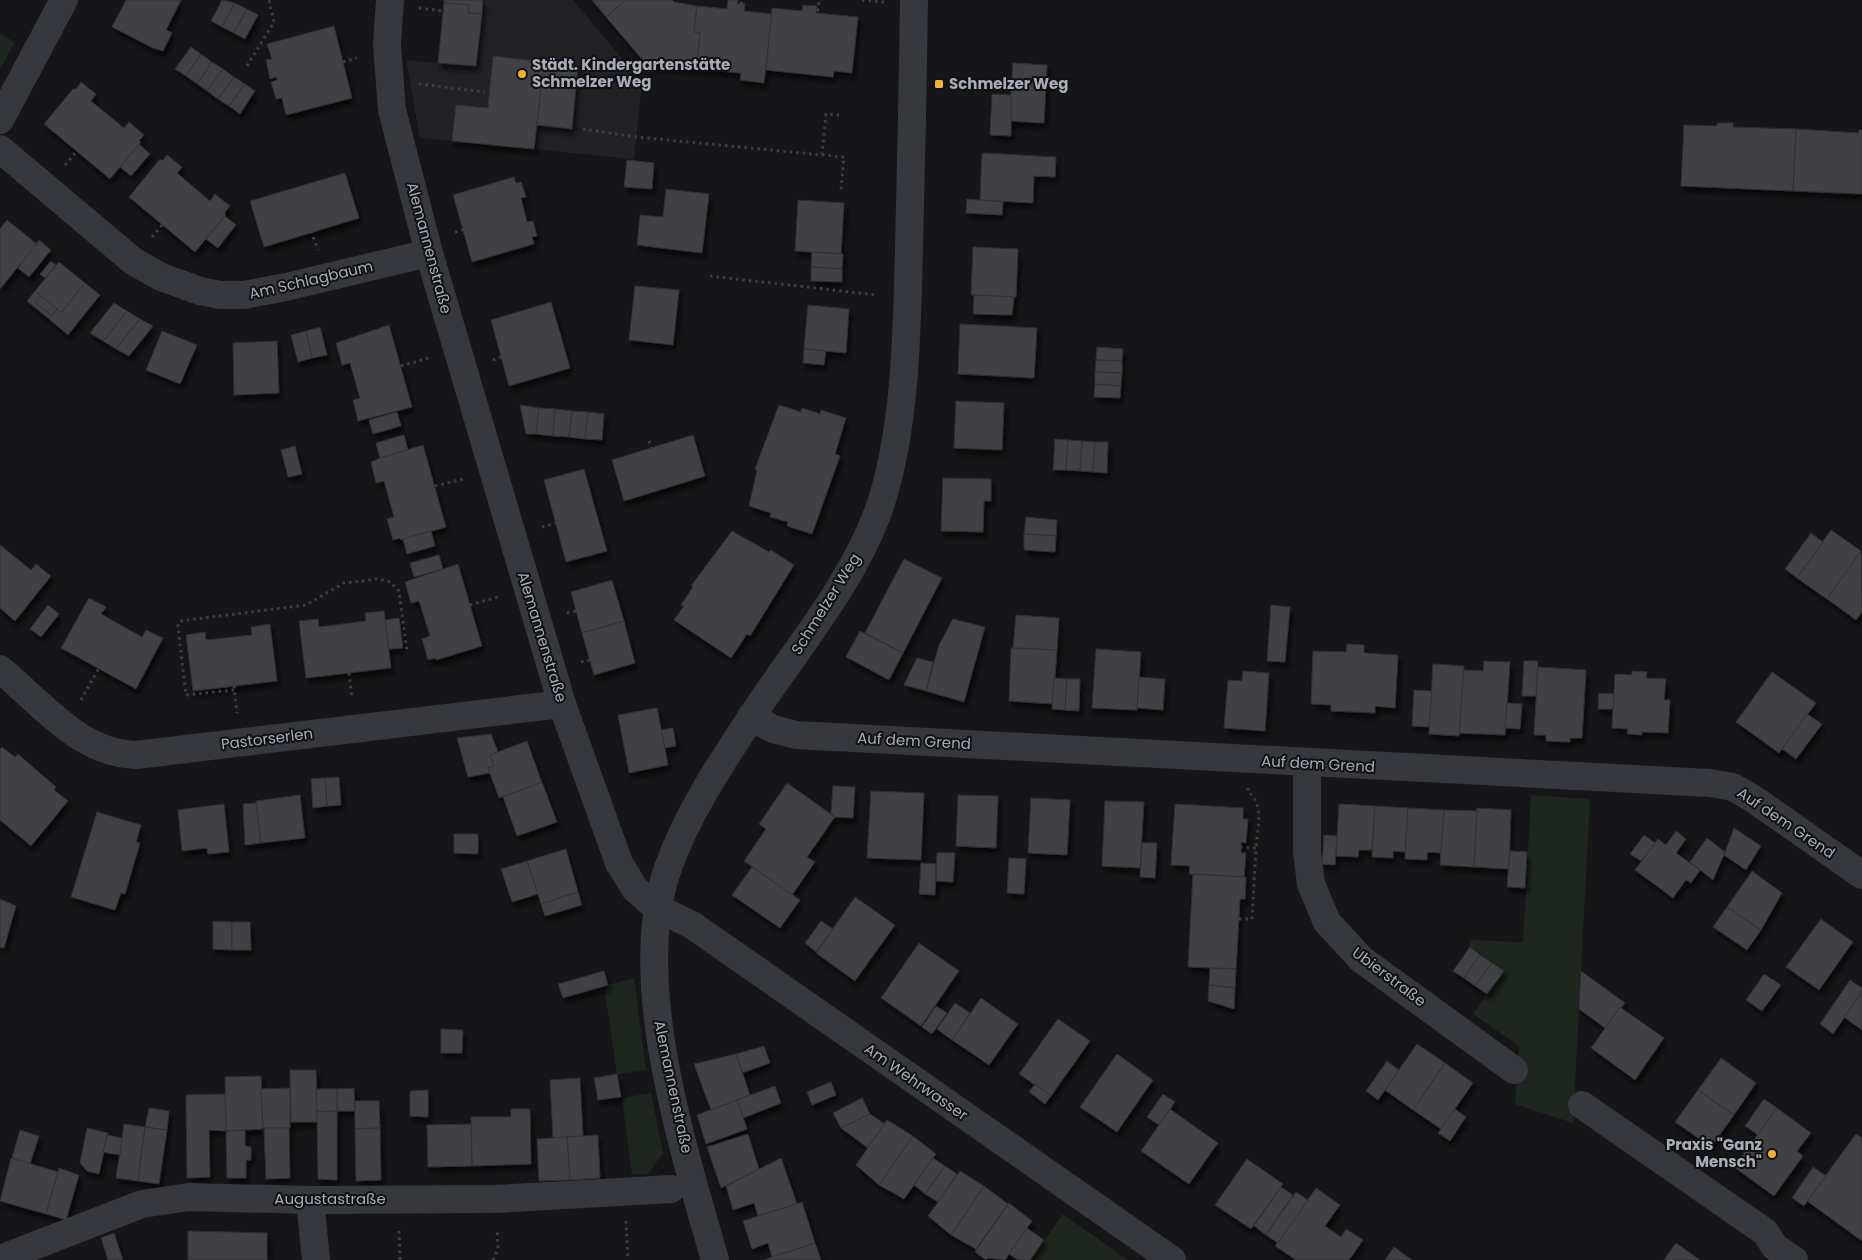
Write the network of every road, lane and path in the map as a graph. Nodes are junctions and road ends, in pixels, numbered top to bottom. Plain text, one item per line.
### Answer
1 (64, 0) edge
2 (269, 0) edge
3 (390, 0) edge
4 (819, 0) edge
5 (914, 0) edge
6 (816, 9) dead end
7 (364, 56) dead end
8 (343, 62) dead end
9 (247, 66) dead end
10 (389, 81) junction
11 (485, 92) dead end
12 (839, 115) dead end
13 (0, 120) edge
14 (583, 129) dead end
15 (0, 149) edge
16 (822, 155) junction
17 (841, 190) dead end
18 (429, 253) junction
19 (710, 276) dead end
20 (908, 299) junction
21 (435, 356) dead end
22 (401, 366) dead end
23 (650, 440) dead end
24 (651, 448) dead end
25 (504, 596) dead end
26 (470, 606) dead end
27 (407, 652) dead end
28 (100, 666) dead end
29 (0, 669) edge
30 (349, 673) dead end
31 (234, 690) dead end
32 (78, 704) dead end
33 (562, 704) junction
34 (352, 705) dead end
35 (751, 717) junction
36 (1251, 760) junction
37 (1308, 762) junction
38 (1241, 847) dead end
39 (1256, 848) junction
40 (1862, 875) edge
41 (657, 908) junction
42 (1239, 919) dead end
43 (1514, 1070) dead end
44 (1582, 1105) dead end
45 (671, 1189) dead end
46 (625, 1193) junction
47 (310, 1200) junction
48 (0, 1259) edge
49 (316, 1260) edge
50 (628, 1260) edge
51 (716, 1260) edge
52 (1172, 1260) edge
53 (1794, 1260) edge

1 - 13 street
2 - 9 path
3 - 10 street, Alemannenstraße
4 - 6 path
5 - 20 street, Schmelzer Weg
7 - 8 path
10 - 11 path
10 - 18 street, Alemannenstraße
12 - 16 path
14 - 16 path
15 - 18 street, Am Schlagbaum
16 - 17 path
18 - 33 street, Alemannenstraße
19 - 20 path
20 - 35 street, Schmelzer Weg
21 - 22 path
23 - 24 path
25 - 26 path
27 - 31 path
28 - 32 path
29 - 33 street, Pastorserlen
30 - 34 path
33 - 41 street, Alemannenstraße
35 - 36 street, Auf dem Grend
35 - 41 street, Schmelzer Weg
36 - 37 street, Auf dem Grend
36 - 39 path
37 - 40 street, Auf dem Grend
37 - 43 street, Ubierstraße
38 - 39 path
39 - 42 path
41 - 51 street, Alemannenstraße
41 - 52 street, Am Wehrwasser
44 - 53 street
45 - 46 street, Augustastraße
46 - 47 street, Augustastraße
46 - 50 path
47 - 48 street, Augustastraße
47 - 49 street

